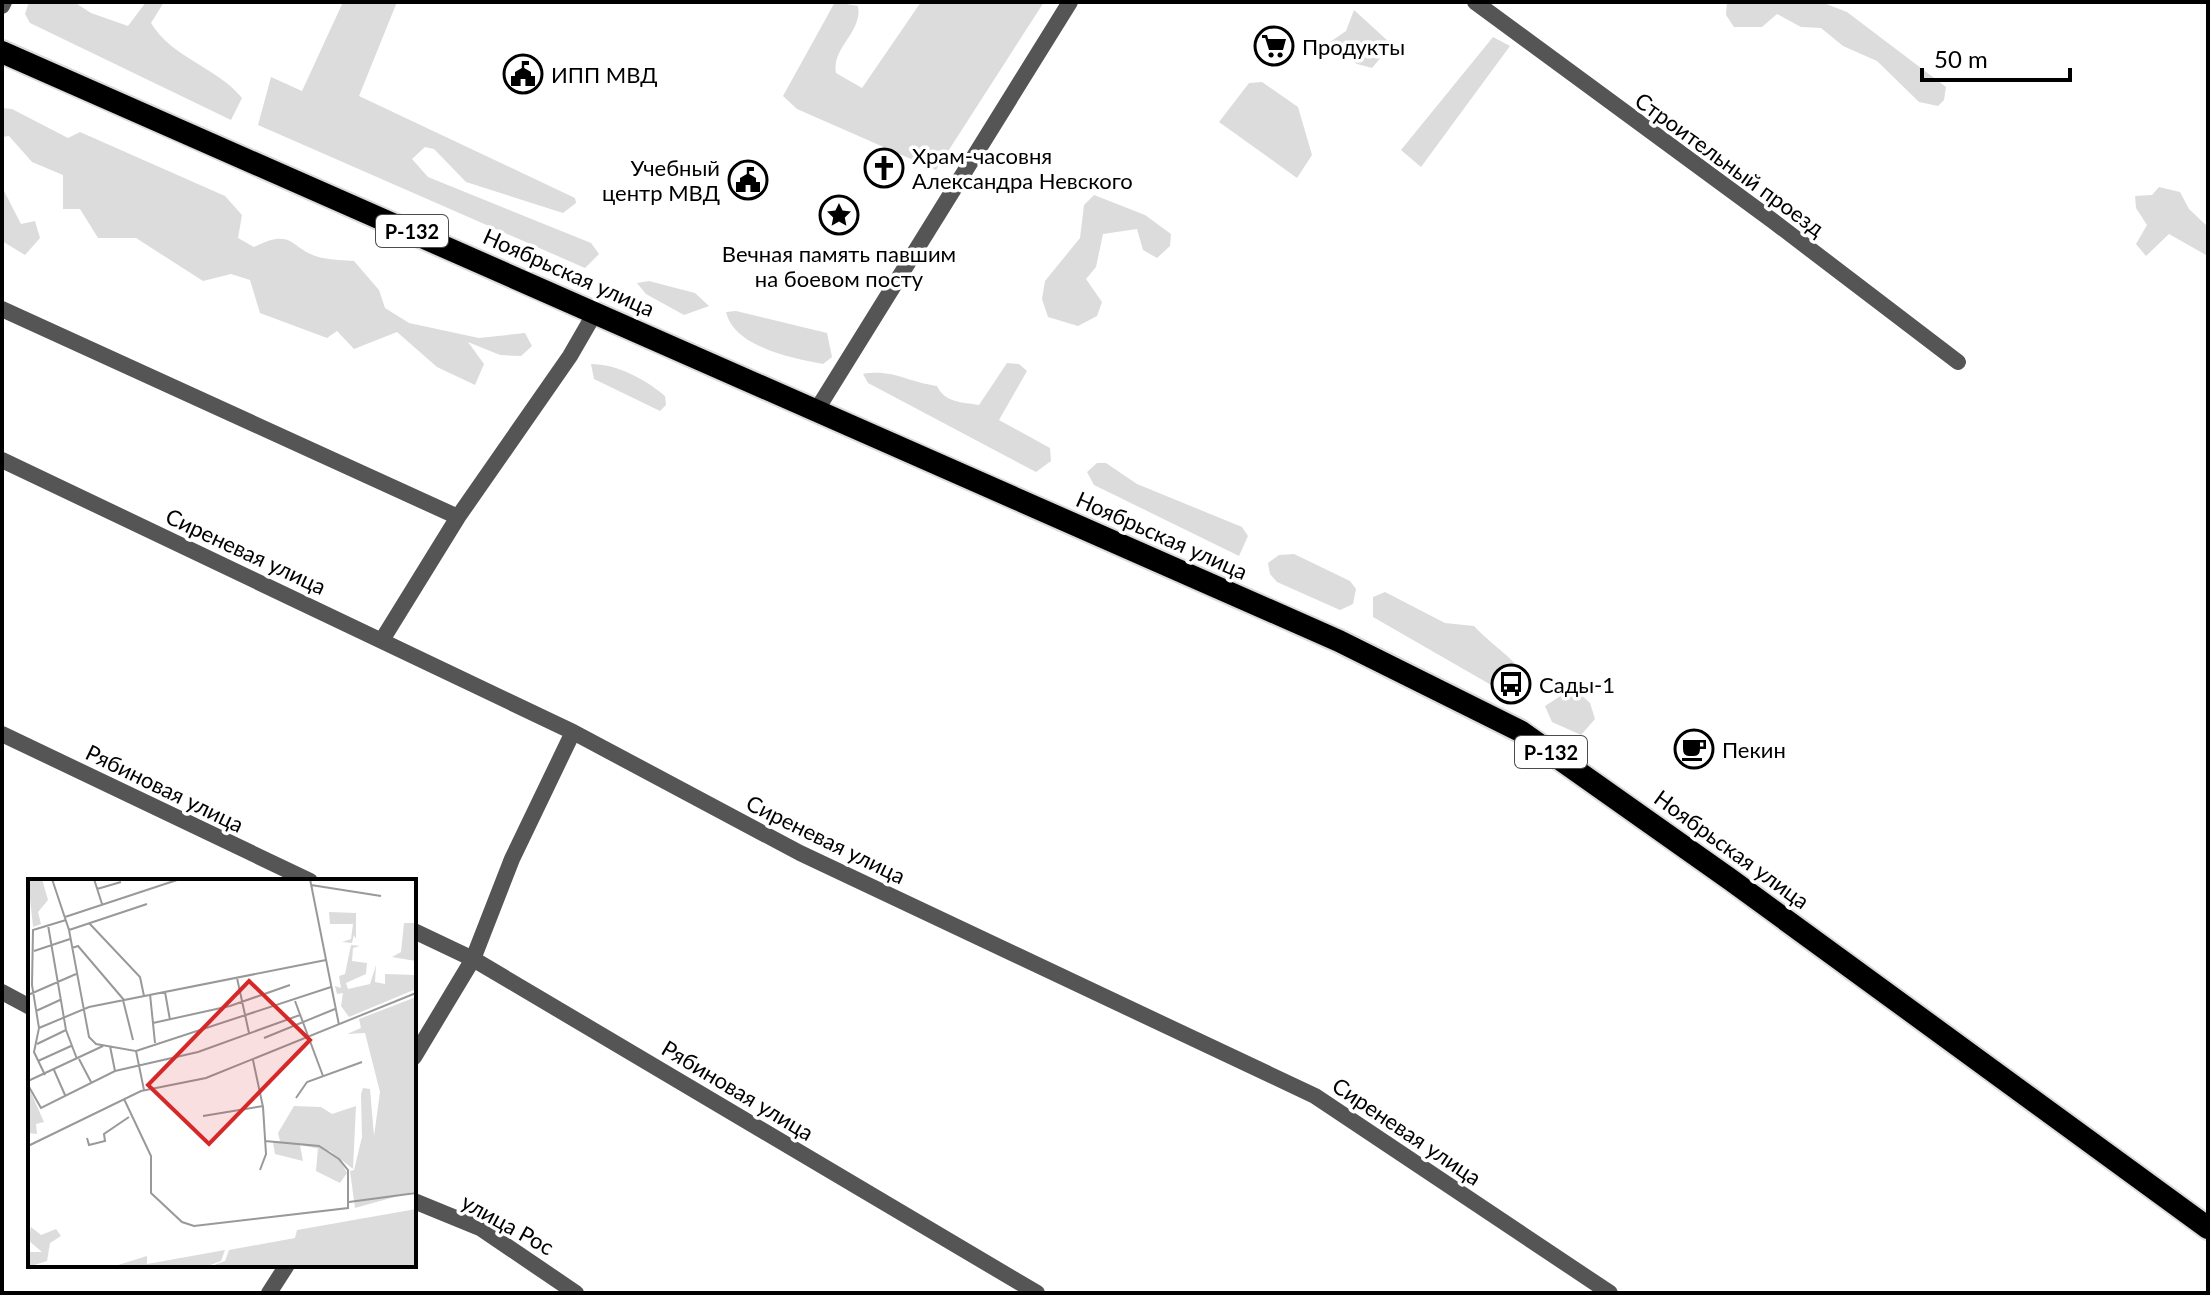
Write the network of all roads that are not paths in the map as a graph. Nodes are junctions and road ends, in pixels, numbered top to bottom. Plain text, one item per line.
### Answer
1 (1070, 2) edge
2 (1475, 2) edge
3 (2, 52) edge
4 (2, 309) edge
5 (596, 311) junction
6 (1958, 362) dead end
7 (816, 411) junction
8 (2, 460) edge
9 (458, 517) junction
10 (382, 640) junction
11 (573, 732) junction
12 (2, 734) edge
13 (306, 879) edge
14 (416, 932) edge
15 (473, 959) junction
16 (2, 992) edge
17 (28, 1006) edge
18 (416, 1054) edge
19 (416, 1202) edge
20 (2208, 1228) edge
21 (286, 1267) edge
22 (269, 1293) edge
23 (576, 1293) edge
24 (1037, 1293) edge
25 (1610, 1293) edge

1 - 7 street
2 - 6 street, Строительный проезд
3 - 5 highway, Ноябрьская улица / Р-132
4 - 9 street
5 - 7 highway, Ноябрьская улица / Р-132
5 - 9 street
7 - 20 highway, Ноябрьская улица / Р-132
8 - 10 street, Сиреневая улица
9 - 10 street
10 - 11 street, Сиреневая улица
11 - 15 street
11 - 25 street, Сиреневая улица
12 - 13 street, Рябиновая улица
14 - 15 street, Рябиновая улица
15 - 18 street
15 - 24 street, Рябиновая улица
16 - 17 street
19 - 23 street, улица Рос
21 - 22 street

